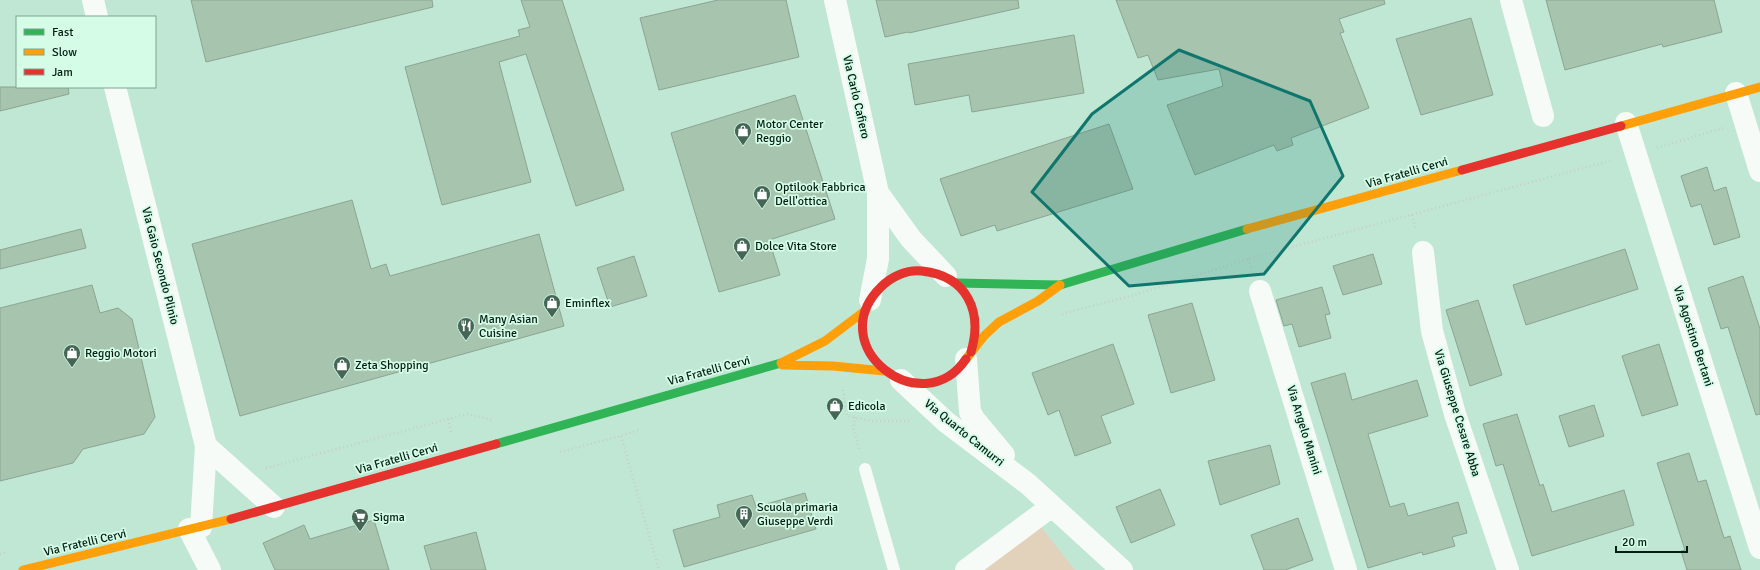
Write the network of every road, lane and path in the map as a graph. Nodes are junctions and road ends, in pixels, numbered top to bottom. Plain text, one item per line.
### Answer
1 (93, 0) edge
2 (834, 0) edge
3 (1511, 0) edge
4 (97, 16) edge
5 (1760, 87) edge
6 (114, 88) edge
7 (1736, 93) junction
8 (1543, 116) dead end
9 (1744, 122) junction
10 (1626, 123) junction
11 (1636, 154) junction
12 (1760, 171) edge
13 (878, 193) junction
14 (1423, 252) dead end
15 (952, 280) junction
16 (1060, 285) junction
17 (1260, 291) dead end
18 (868, 305) junction
19 (1060, 315) dead end
20 (968, 356) junction
21 (776, 365) junction
22 (838, 366) junction
23 (893, 375) junction
24 (855, 417) junction
25 (499, 418) dead end
26 (946, 422) junction
27 (644, 428) dead end
28 (621, 436) junction
29 (206, 446) junction
30 (555, 454) dead end
31 (865, 470) joint
32 (239, 476) junction
33 (1028, 484) junction
34 (1052, 506) junction
35 (274, 507) junction
36 (195, 528) junction
37 (1760, 548) edge
38 (15, 550) dead end
39 (0, 554) edge
40 (35, 569) edge
41 (23, 570) edge
42 (210, 570) edge
43 (659, 570) edge
44 (894, 570) edge
45 (966, 570) edge
46 (1122, 570) edge
47 (1346, 570) edge
48 (1508, 570) edge

1 - 4 street
2 - 13 street, Via Carlo Cafiero
3 - 8 street
5 - 7 main road, Via Fratelli Cervi
6 - 29 street, Via Gaio Secondo Plinio
7 - 9 street
7 - 10 main road, Via Fratelli Cervi
9 - 11 path
9 - 12 street
10 - 11 street, Via Agostino Bertani
10 - 16 main road, Via Fratelli Cervi
11 - 19 path
11 - 37 street, Via Agostino Bertani
13 - 15 street, Via Carlo Cafiero
13 - 18 street, Via Carlo Cafiero
14 - 48 street, Via Giuseppe Cesare Abba
15 - 16 main road, Via Fratelli Cervi
15 - 18 main road, Via Fratelli Cervi
15 - 20 main road
16 - 20 main road, Via Fratelli Cervi
17 - 47 street, Via Angelo Manini
18 - 21 main road, Via Fratelli Cervi
18 - 23 main road
20 - 23 main road, Via Fratelli Cervi
20 - 33 street, Via Quarto Camurri
21 - 22 main road, Via Fratelli Cervi
21 - 35 main road, Via Fratelli Cervi
22 - 23 main road, Via Fratelli Cervi
22 - 24 path
23 - 26 street, Via Quarto Camurri
24 - 26 path
24 - 31 path
25 - 32 path
26 - 33 street, Via Quarto Camurri
27 - 28 path
28 - 30 path
28 - 43 path
29 - 32 street
29 - 36 street, Via Gaio Secondo Plinio
31 - 44 lane
32 - 35 street
33 - 34 street, Via Quarto Camurri
34 - 45 street
34 - 46 street, Via Quarto Camurri
35 - 36 main road, Via Fratelli Cervi
36 - 40 main road, Via Fratelli Cervi
36 - 42 street
38 - 39 path
40 - 41 main road, Via Fratelli Cervi

